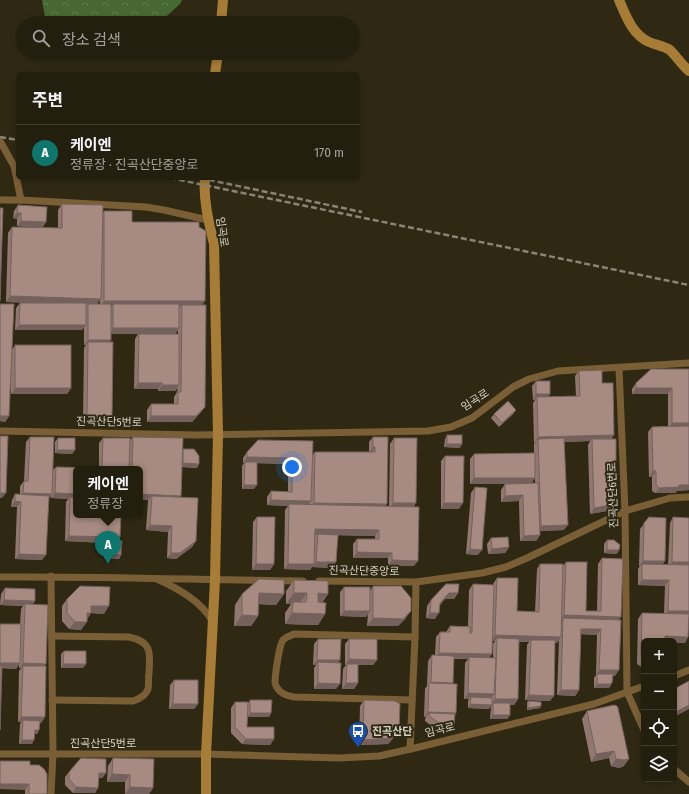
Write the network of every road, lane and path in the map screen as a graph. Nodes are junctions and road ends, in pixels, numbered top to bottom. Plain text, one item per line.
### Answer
1 (223, 0) edge
2 (619, 0) edge
3 (221, 16) edge
4 (217, 60) edge
5 (689, 71) edge
6 (215, 72) edge
7 (0, 141) edge
8 (16, 176) edge
9 (17, 180) edge
10 (205, 180) edge
11 (0, 200) edge
12 (21, 200) junction
13 (208, 220) junction
14 (689, 363) edge
15 (618, 368) junction
16 (0, 431) edge
17 (218, 434) junction
18 (689, 497) edge
19 (625, 511) junction
20 (51, 576) junction
21 (0, 577) edge
22 (154, 577) junction
23 (215, 580) junction
24 (416, 582) junction
25 (213, 623) junction
26 (52, 636) junction
27 (415, 636) junction
28 (689, 670) edge
29 (677, 675) edge
30 (641, 687) edge
31 (627, 692) junction
32 (52, 700) junction
33 (412, 700) junction
34 (641, 723) edge
35 (410, 749) junction
36 (0, 754) edge
37 (53, 754) junction
38 (206, 754) junction
39 (677, 772) edge
40 (689, 782) edge
41 (51, 794) edge
42 (206, 794) edge

1 - 3 main road
2 - 5 main road
4 - 6 main road
7 - 8 street
9 - 12 street
10 - 13 main road, 임곡로
11 - 12 street
12 - 13 street
13 - 17 main road, 임곡로
14 - 15 street
15 - 17 street, 임곡로
15 - 19 street, 진곡산단6번로
16 - 17 street, 진곡산단5번로
17 - 23 main road, 임곡로
18 - 19 street, 진곡산단중앙로
19 - 24 street, 진곡산단중앙로
19 - 31 street, 진곡산단6번로
20 - 21 street, 진곡산단중앙로
20 - 22 street, 진곡산단중앙로
20 - 26 street
22 - 23 street, 진곡산단중앙로
22 - 25 street
23 - 24 street, 진곡산단중앙로
23 - 25 main road, 임곡로
24 - 27 street
25 - 38 main road, 임곡로
26 - 32 street
26 - 32 street
27 - 33 street
27 - 33 street
28 - 29 street
30 - 31 street
31 - 34 street, 진곡산단6번로
31 - 35 street, 임곡로
32 - 37 street
33 - 35 street
35 - 38 street, 임곡로
36 - 37 street, 진곡산단5번로
37 - 38 street, 진곡산단5번로
37 - 41 street
38 - 42 main road, 임곡로
39 - 40 street

